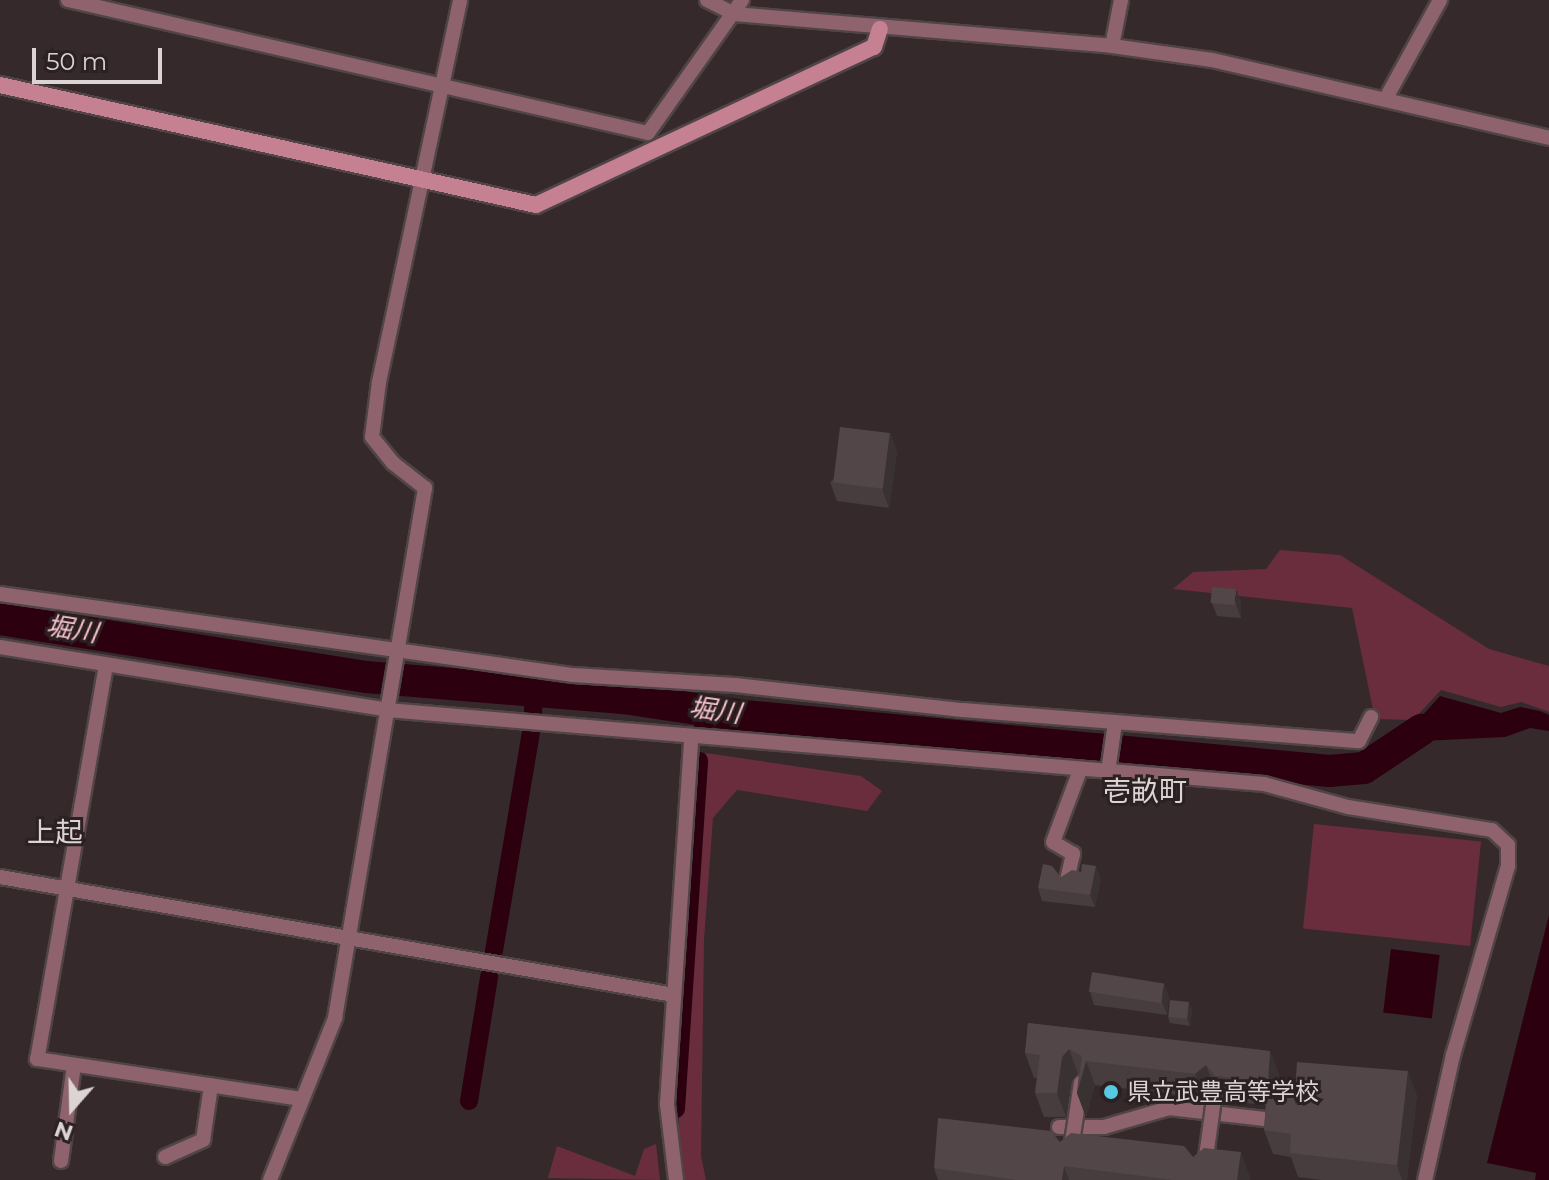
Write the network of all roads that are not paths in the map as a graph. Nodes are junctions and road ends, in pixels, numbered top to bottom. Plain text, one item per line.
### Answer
1 (68, 0) edge
2 (460, 0) edge
3 (707, 0) edge
4 (742, 0) edge
5 (1121, 0) edge
6 (1440, 0) edge
7 (734, 14) junction
8 (880, 29) junction
9 (1112, 46) junction
10 (441, 83) junction
11 (0, 85) edge
12 (1386, 98) junction
13 (1549, 138) edge
14 (424, 182) junction
15 (0, 594) edge
16 (0, 647) edge
17 (398, 651) junction
18 (106, 665) junction
19 (387, 710) junction
20 (1371, 717) dead end
21 (1115, 723) junction
22 (691, 739) junction
23 (1080, 770) junction
24 (1108, 772) junction
25 (0, 877) edge
26 (1067, 880) edge
27 (65, 888) junction
28 (350, 938) junction
29 (674, 995) junction
30 (74, 1065) junction
31 (1081, 1083) edge
32 (211, 1086) junction
33 (301, 1099) junction
34 (1214, 1099) dead end
35 (1264, 1119) edge
36 (1059, 1127) dead end
37 (165, 1157) dead end
38 (1070, 1157) edge
39 (61, 1161) dead end
40 (1203, 1172) edge
41 (270, 1180) edge
42 (676, 1180) edge
43 (1425, 1180) edge

1 - 10 street
2 - 10 street
3 - 7 street
4 - 7 street
5 - 9 street
6 - 12 street
7 - 8 street
7 - 10 street
8 - 9 street
8 - 14 street
9 - 12 street
10 - 14 street
11 - 14 street
12 - 13 street
14 - 17 street
15 - 17 street
16 - 18 street
17 - 19 street
17 - 21 street
18 - 19 street
18 - 27 street
19 - 22 street
19 - 28 street
20 - 21 street
21 - 24 street
22 - 23 street
22 - 29 street
23 - 24 street
23 - 26 street
24 - 43 street
25 - 27 street
27 - 28 street
27 - 30 street
28 - 29 street
28 - 33 street
29 - 42 street
30 - 32 street
30 - 39 street
31 - 38 street, bridge
32 - 33 street
32 - 37 street
33 - 41 street
34 - 40 street, bridge
35 - 36 street

